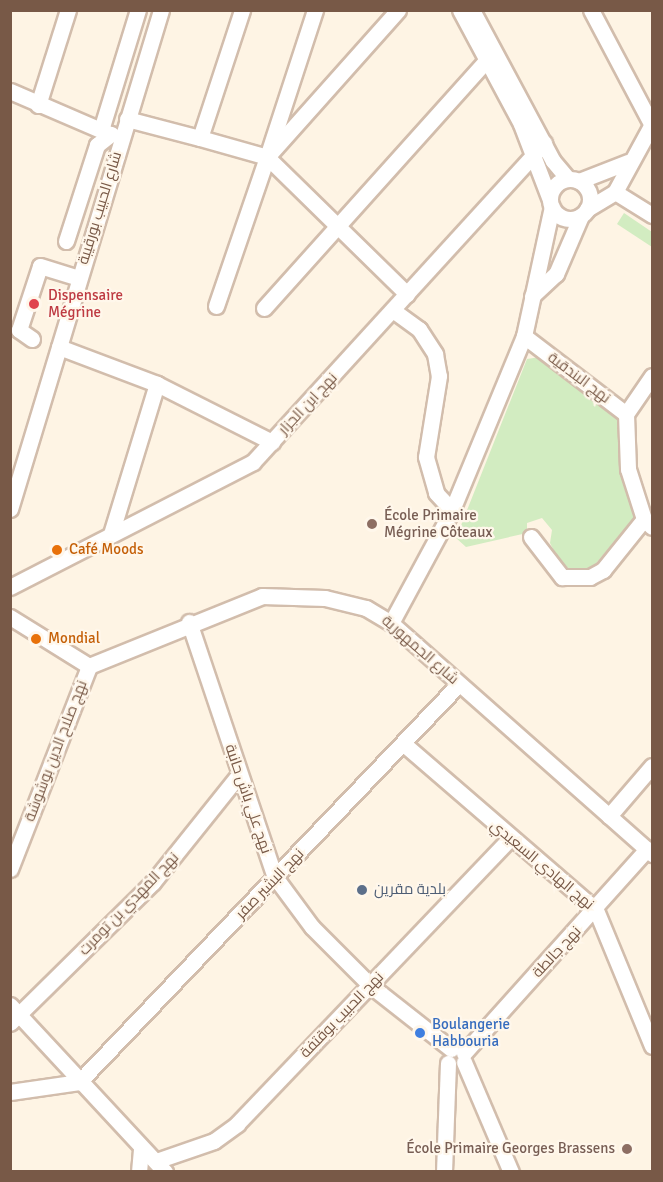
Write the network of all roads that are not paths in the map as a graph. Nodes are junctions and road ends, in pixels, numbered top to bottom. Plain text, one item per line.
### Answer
1 (68, 10) edge
2 (138, 10) edge
3 (161, 10) edge
4 (242, 10) edge
5 (315, 10) edge
6 (398, 10) edge
7 (460, 10) edge
8 (472, 10) edge
9 (591, 10) edge
10 (486, 61) junction
11 (10, 91) edge
12 (38, 105) junction
13 (127, 119) junction
14 (652, 124) edge
15 (111, 134) junction
16 (200, 138) junction
17 (538, 147) junction
18 (267, 157) junction
19 (628, 162) junction
20 (574, 180) junction
21 (615, 192) junction
22 (551, 203) junction
23 (584, 213) junction
24 (652, 215) edge
25 (335, 227) junction
26 (66, 241) dead end
27 (79, 279) junction
28 (407, 294) junction
29 (532, 296) junction
30 (216, 306) dead end
31 (264, 308) dead end
32 (394, 311) junction
33 (524, 336) junction
34 (32, 339) dead end
35 (59, 346) junction
36 (652, 376) edge
37 (158, 384) junction
38 (626, 414) junction
39 (272, 442) junction
40 (10, 509) edge
41 (452, 510) junction
42 (648, 523) edge
43 (111, 534) junction
44 (531, 537) dead end
45 (10, 587) edge
46 (10, 617) edge
47 (189, 622) junction
48 (391, 623) junction
49 (88, 666) junction
50 (459, 684) junction
51 (405, 745) junction
52 (652, 766) edge
53 (238, 776) junction
54 (609, 816) junction
55 (509, 839) junction
56 (650, 852) edge
57 (10, 869) edge
58 (275, 877) junction
59 (596, 910) junction
60 (371, 986) junction
61 (13, 1015) edge
62 (652, 1046) edge
63 (457, 1057) junction
64 (79, 1082) junction
65 (10, 1092) edge
66 (141, 1149) junction
67 (160, 1166) edge
68 (140, 1172) edge
69 (444, 1172) edge
70 (511, 1172) edge

1 - 12 street
2 - 15 street
3 - 13 street, شارع الحبيب بورقيبة
4 - 16 street
5 - 18 street
6 - 18 street
7 - 10 street
8 - 17 street
9 - 14 street
10 - 17 street
10 - 25 street
11 - 12 street
12 - 15 street
13 - 15 street, شارع الحبيب بورقيبة
13 - 16 street
14 - 19 street
15 - 26 street
15 - 27 street, شارع الحبيب بورقيبة
16 - 18 street
17 - 20 street
17 - 22 street
17 - 28 street, نهج ابن الجزار
18 - 25 street
18 - 30 street
19 - 20 street
19 - 21 street
20 - 22 street
20 - 23 street
21 - 23 street
21 - 24 street
22 - 23 street
22 - 29 street
23 - 29 street
25 - 28 street
25 - 31 street
27 - 34 street
27 - 35 street, شارع الحبيب بورقيبة
28 - 32 street, نهج ابن الجزار
29 - 33 street
32 - 39 street, نهج ابن الجزار
32 - 41 street
33 - 38 street, نهج البندقية
33 - 41 street
35 - 37 street
35 - 40 street, شارع الحبيب بورقيبة
36 - 38 street, نهج البندقية
37 - 39 street
37 - 43 street
38 - 42 street
39 - 43 street, نهج ابن الجزار
41 - 48 street
42 - 44 street
43 - 45 street, نهج ابن الجزار
46 - 49 street
47 - 48 street, شارع الجمهورية
47 - 49 street, شارع الجمهورية
47 - 53 street, نهج علي باش حانبة
48 - 50 street, شارع الجمهورية
49 - 57 street, نهج صلاح الدين بوشوشة
50 - 51 street, نهج البشير صفر
50 - 54 street, شارع الجمهورية
51 - 55 street, نهج الهادي السعيدي
51 - 58 street, نهج البشير صفر
52 - 54 street
53 - 58 street, نهج علي باش حانبة
53 - 61 street, نهج المهدي بن تومرت
54 - 56 street, شارع الجمهورية
55 - 59 street, نهج الهادي السعيدي
55 - 60 street, نهج الحبيب بوقتفة
56 - 59 street, نهج جالطة
58 - 60 street, نهج علي باش حانبة
58 - 64 street, نهج البشير صفر
59 - 62 street, نهج الهادي السعيدي
59 - 63 street, نهج جالطة
60 - 63 street, نهج علي باش حانبة
60 - 67 street, نهج الحبيب بوقتفة
61 - 64 street
63 - 69 street
63 - 70 street
64 - 65 street
64 - 66 street
66 - 67 street
66 - 68 street

